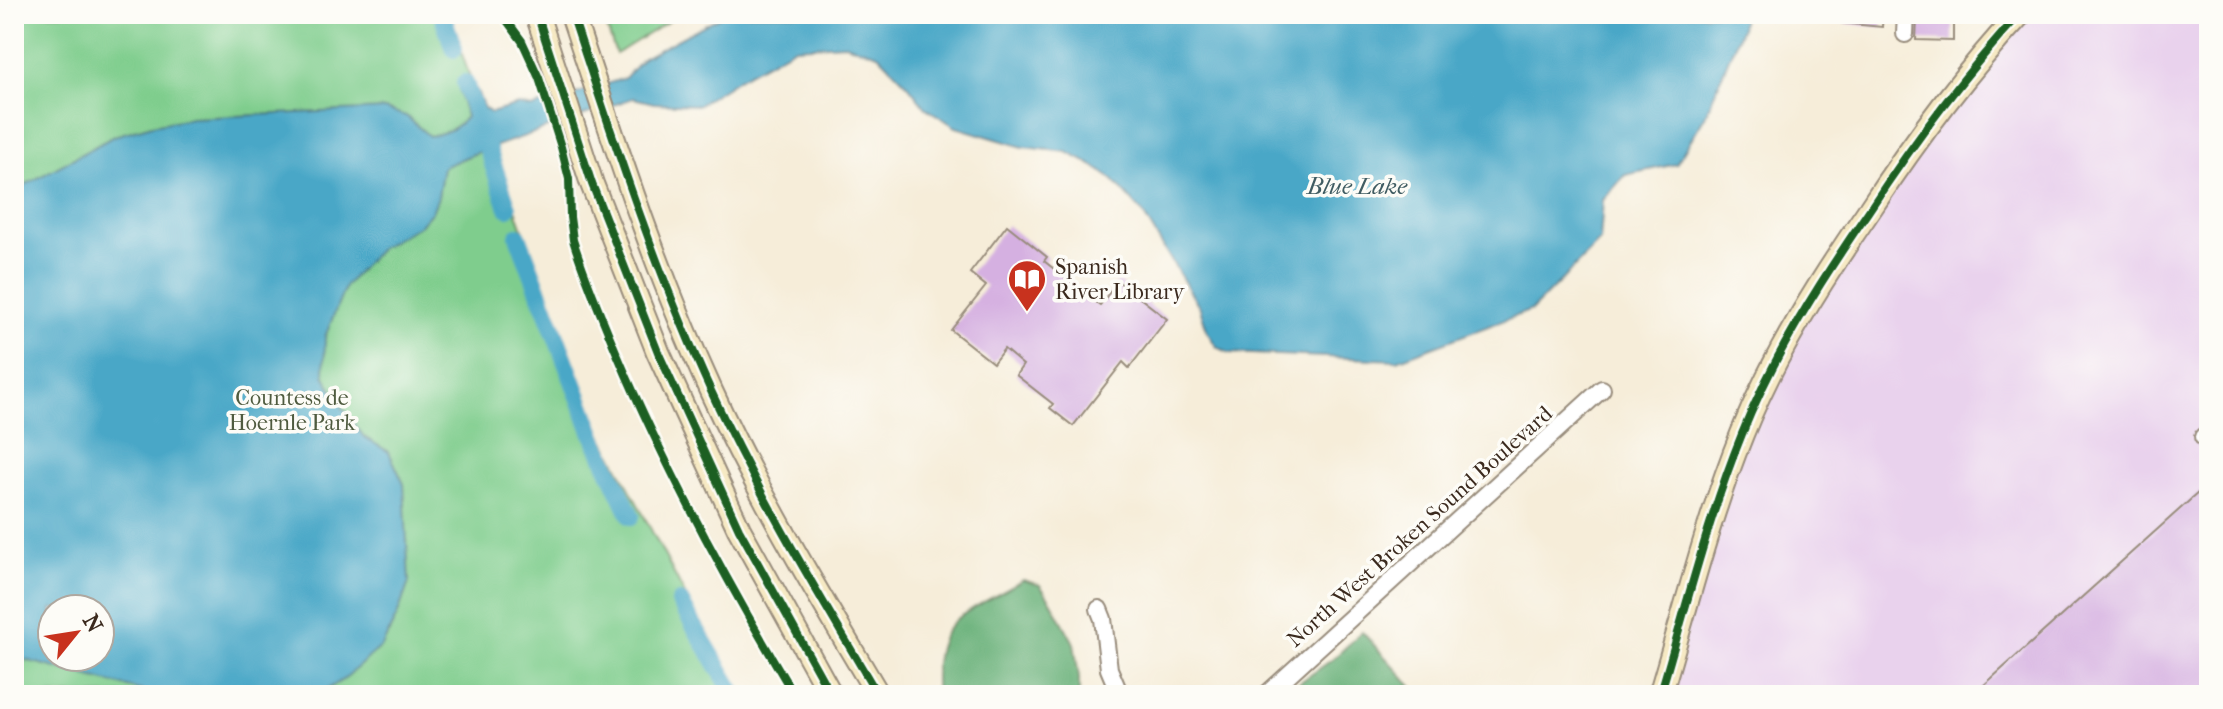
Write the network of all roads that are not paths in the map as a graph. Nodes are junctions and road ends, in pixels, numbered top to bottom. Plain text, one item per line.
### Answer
1 (537, 14) edge
2 (572, 14) edge
3 (1906, 14) edge
4 (2020, 14) edge
5 (1905, 34) dead end
6 (1602, 389) dead end
7 (758, 487) junction
8 (726, 504) junction
9 (771, 511) junction
10 (739, 529) junction
11 (1099, 609) dead end
12 (831, 695) edge
13 (878, 695) edge
14 (1120, 695) edge
15 (1266, 695) edge
16 (1660, 695) edge

1 - 8 main road
2 - 7 main road
3 - 5 street
4 - 16 main road
6 - 15 street, North West Broken Sound Boulevard
7 - 8 main road
7 - 9 main road
8 - 10 main road
9 - 10 main road
9 - 13 main road
10 - 12 main road
11 - 14 street

